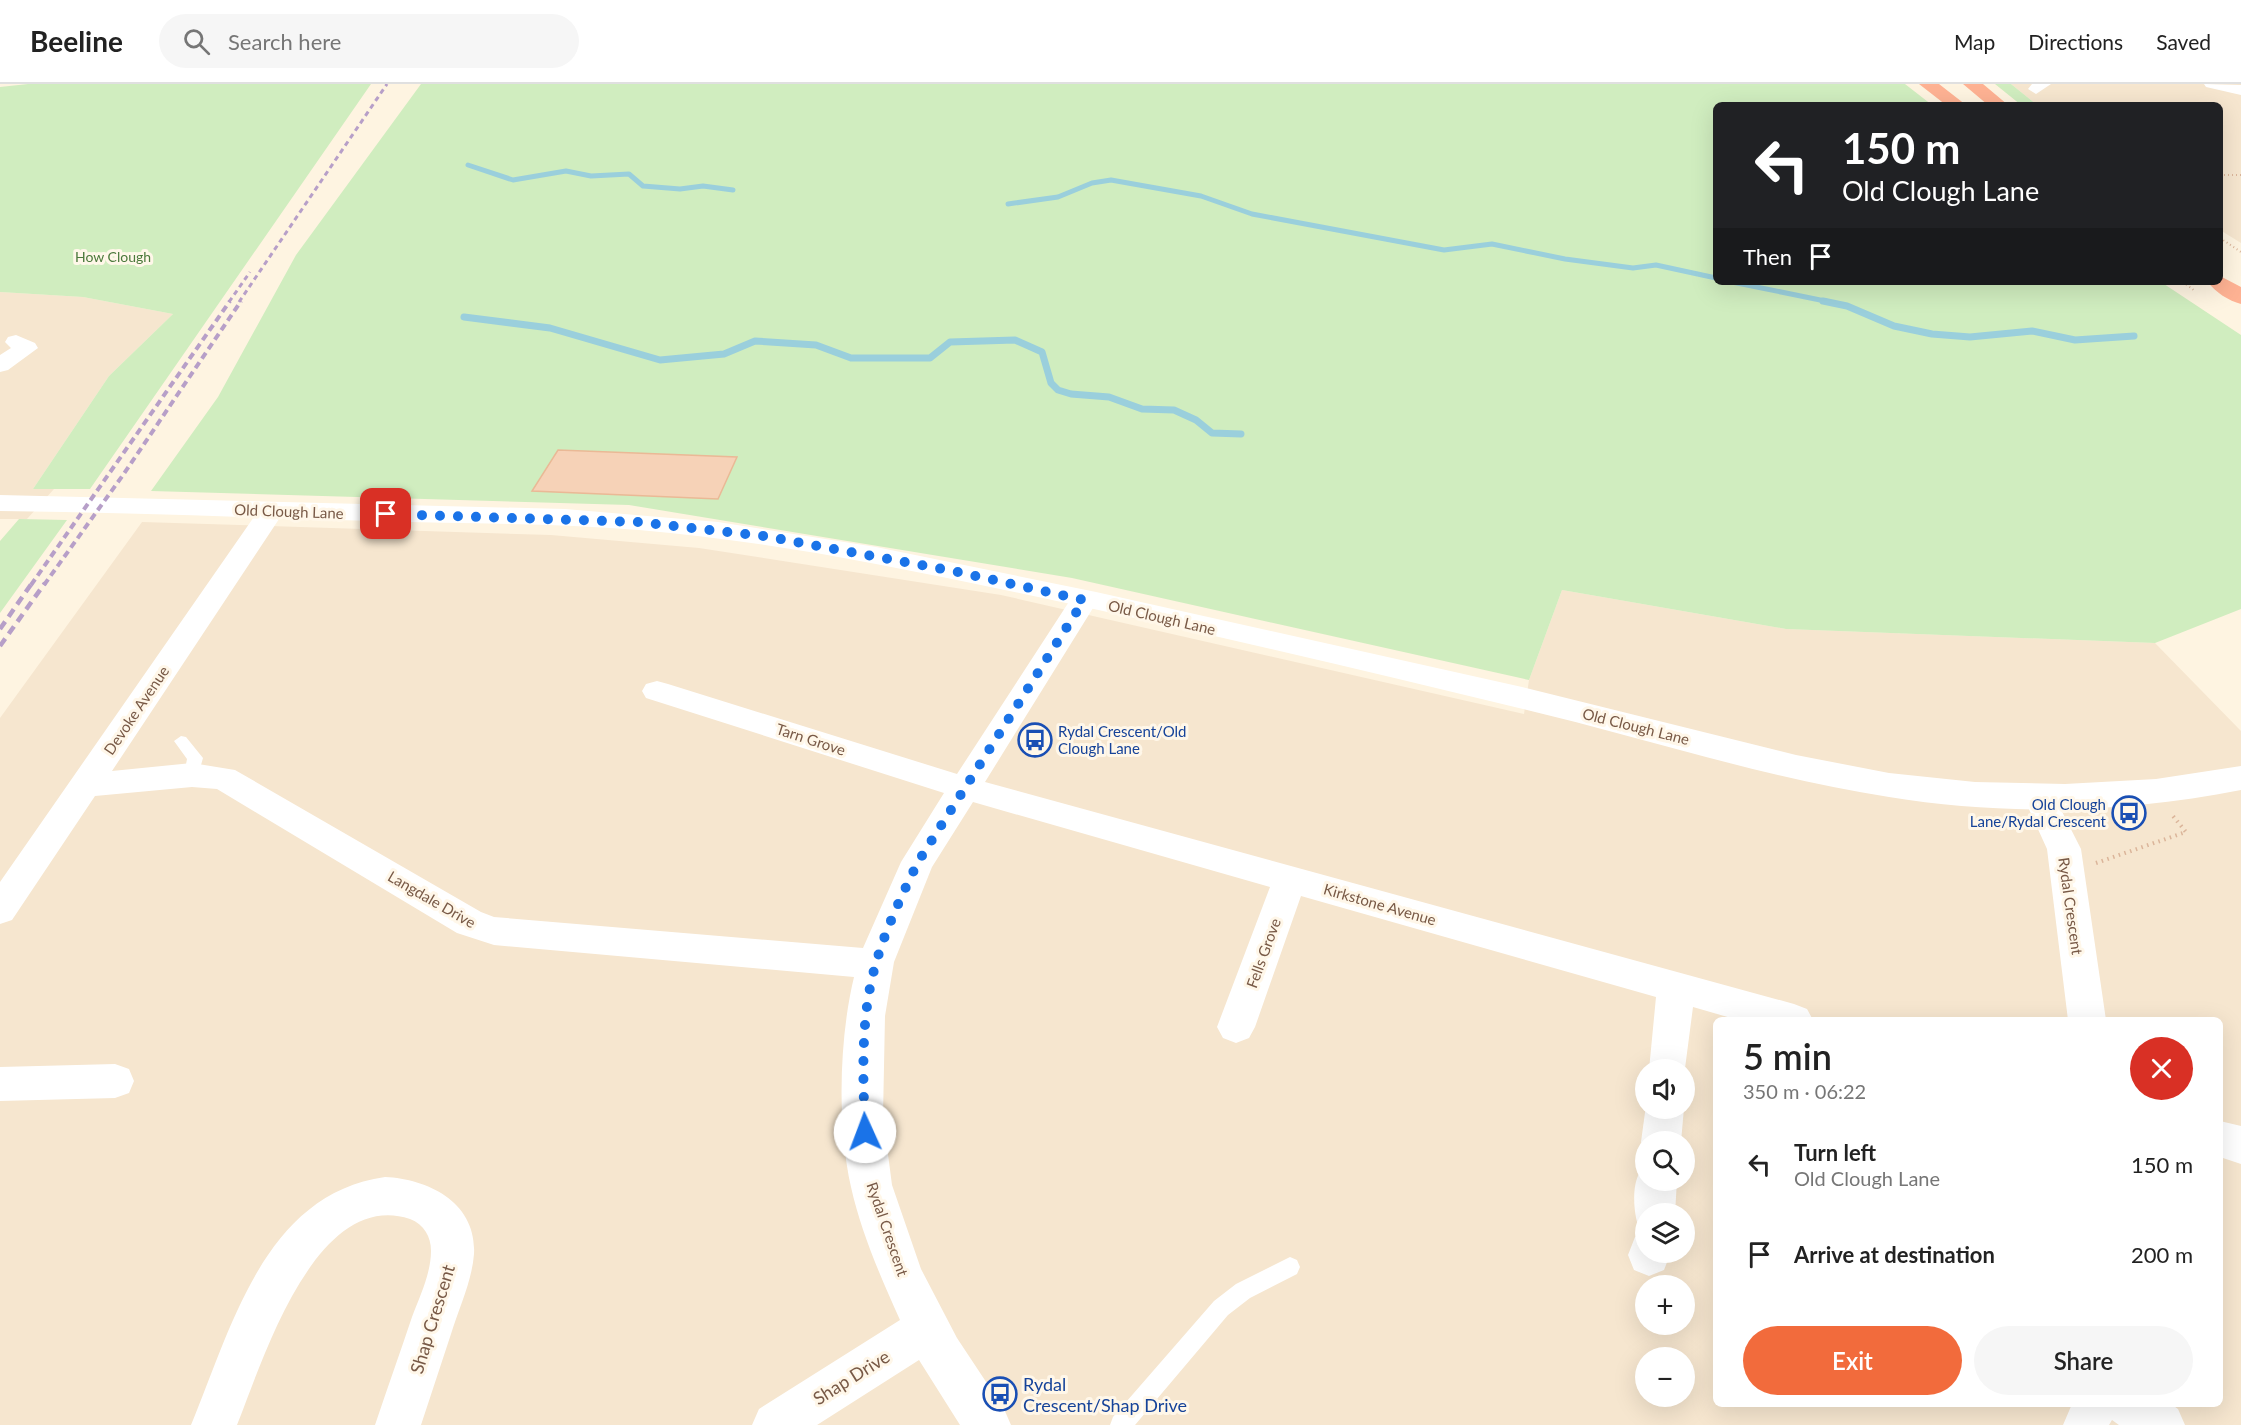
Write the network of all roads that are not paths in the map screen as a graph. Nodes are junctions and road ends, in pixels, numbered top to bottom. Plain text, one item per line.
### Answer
1 (1928, 84) edge
2 (1946, 84) edge
3 (1972, 84) edge
4 (2235, 89) edge
5 (2214, 92) edge
6 (1953, 102) edge
7 (1967, 102) edge
8 (1995, 102) edge
9 (2223, 285) edge
10 (2241, 297) edge
11 (16, 342) dead end
12 (0, 365) edge
13 (0, 503) edge
14 (272, 510) junction
15 (1084, 600) junction
16 (657, 691) dead end
17 (181, 741) dead end
18 (192, 775) junction
19 (2241, 778) edge
20 (84, 785) junction
21 (965, 788) junction
22 (2039, 796) junction
23 (1290, 879) junction
24 (0, 910) edge
25 (875, 964) junction
26 (1676, 986) junction
27 (1784, 1017) edge
28 (2087, 1017) edge
29 (1236, 1027) dead end
30 (1669, 1059) edge
31 (115, 1081) dead end
32 (0, 1084) edge
33 (2223, 1140) edge
34 (2241, 1145) edge
35 (1290, 1267) dead end
36 (927, 1329) junction
37 (2094, 1407) edge
38 (2133, 1407) edge
39 (214, 1425) edge
40 (398, 1425) edge
41 (775, 1425) edge
42 (988, 1425) edge
43 (1121, 1425) edge
44 (2086, 1425) edge
45 (2162, 1425) edge

1 - 6 highway
2 - 7 highway
3 - 8 highway
4 - 5 street
9 - 10 highway
11 - 12 street
13 - 14 street, Old Clough Lane
14 - 15 street, Old Clough Lane
14 - 20 street, Devoke Avenue
15 - 21 street, Rydal Crescent
15 - 22 street, Old Clough Lane
16 - 21 street, Tarn Grove
17 - 18 lane
18 - 20 street, Langdale Drive
18 - 25 street, Langdale Drive
19 - 22 street, Old Clough Lane
20 - 24 street, Devoke Avenue
21 - 23 street, Kirkstone Avenue
21 - 25 street, Rydal Crescent
22 - 28 street, Rydal Crescent
23 - 26 street, Kirkstone Avenue
23 - 29 street, Fells Grove
25 - 36 street, Rydal Crescent
26 - 27 street, Kirkstone Avenue
26 - 30 street
31 - 32 street
33 - 34 street
35 - 43 lane
36 - 41 street, Shap Drive
36 - 42 street, Rydal Crescent
37 - 44 street
38 - 45 street
39 - 40 street, Shap Crescent

